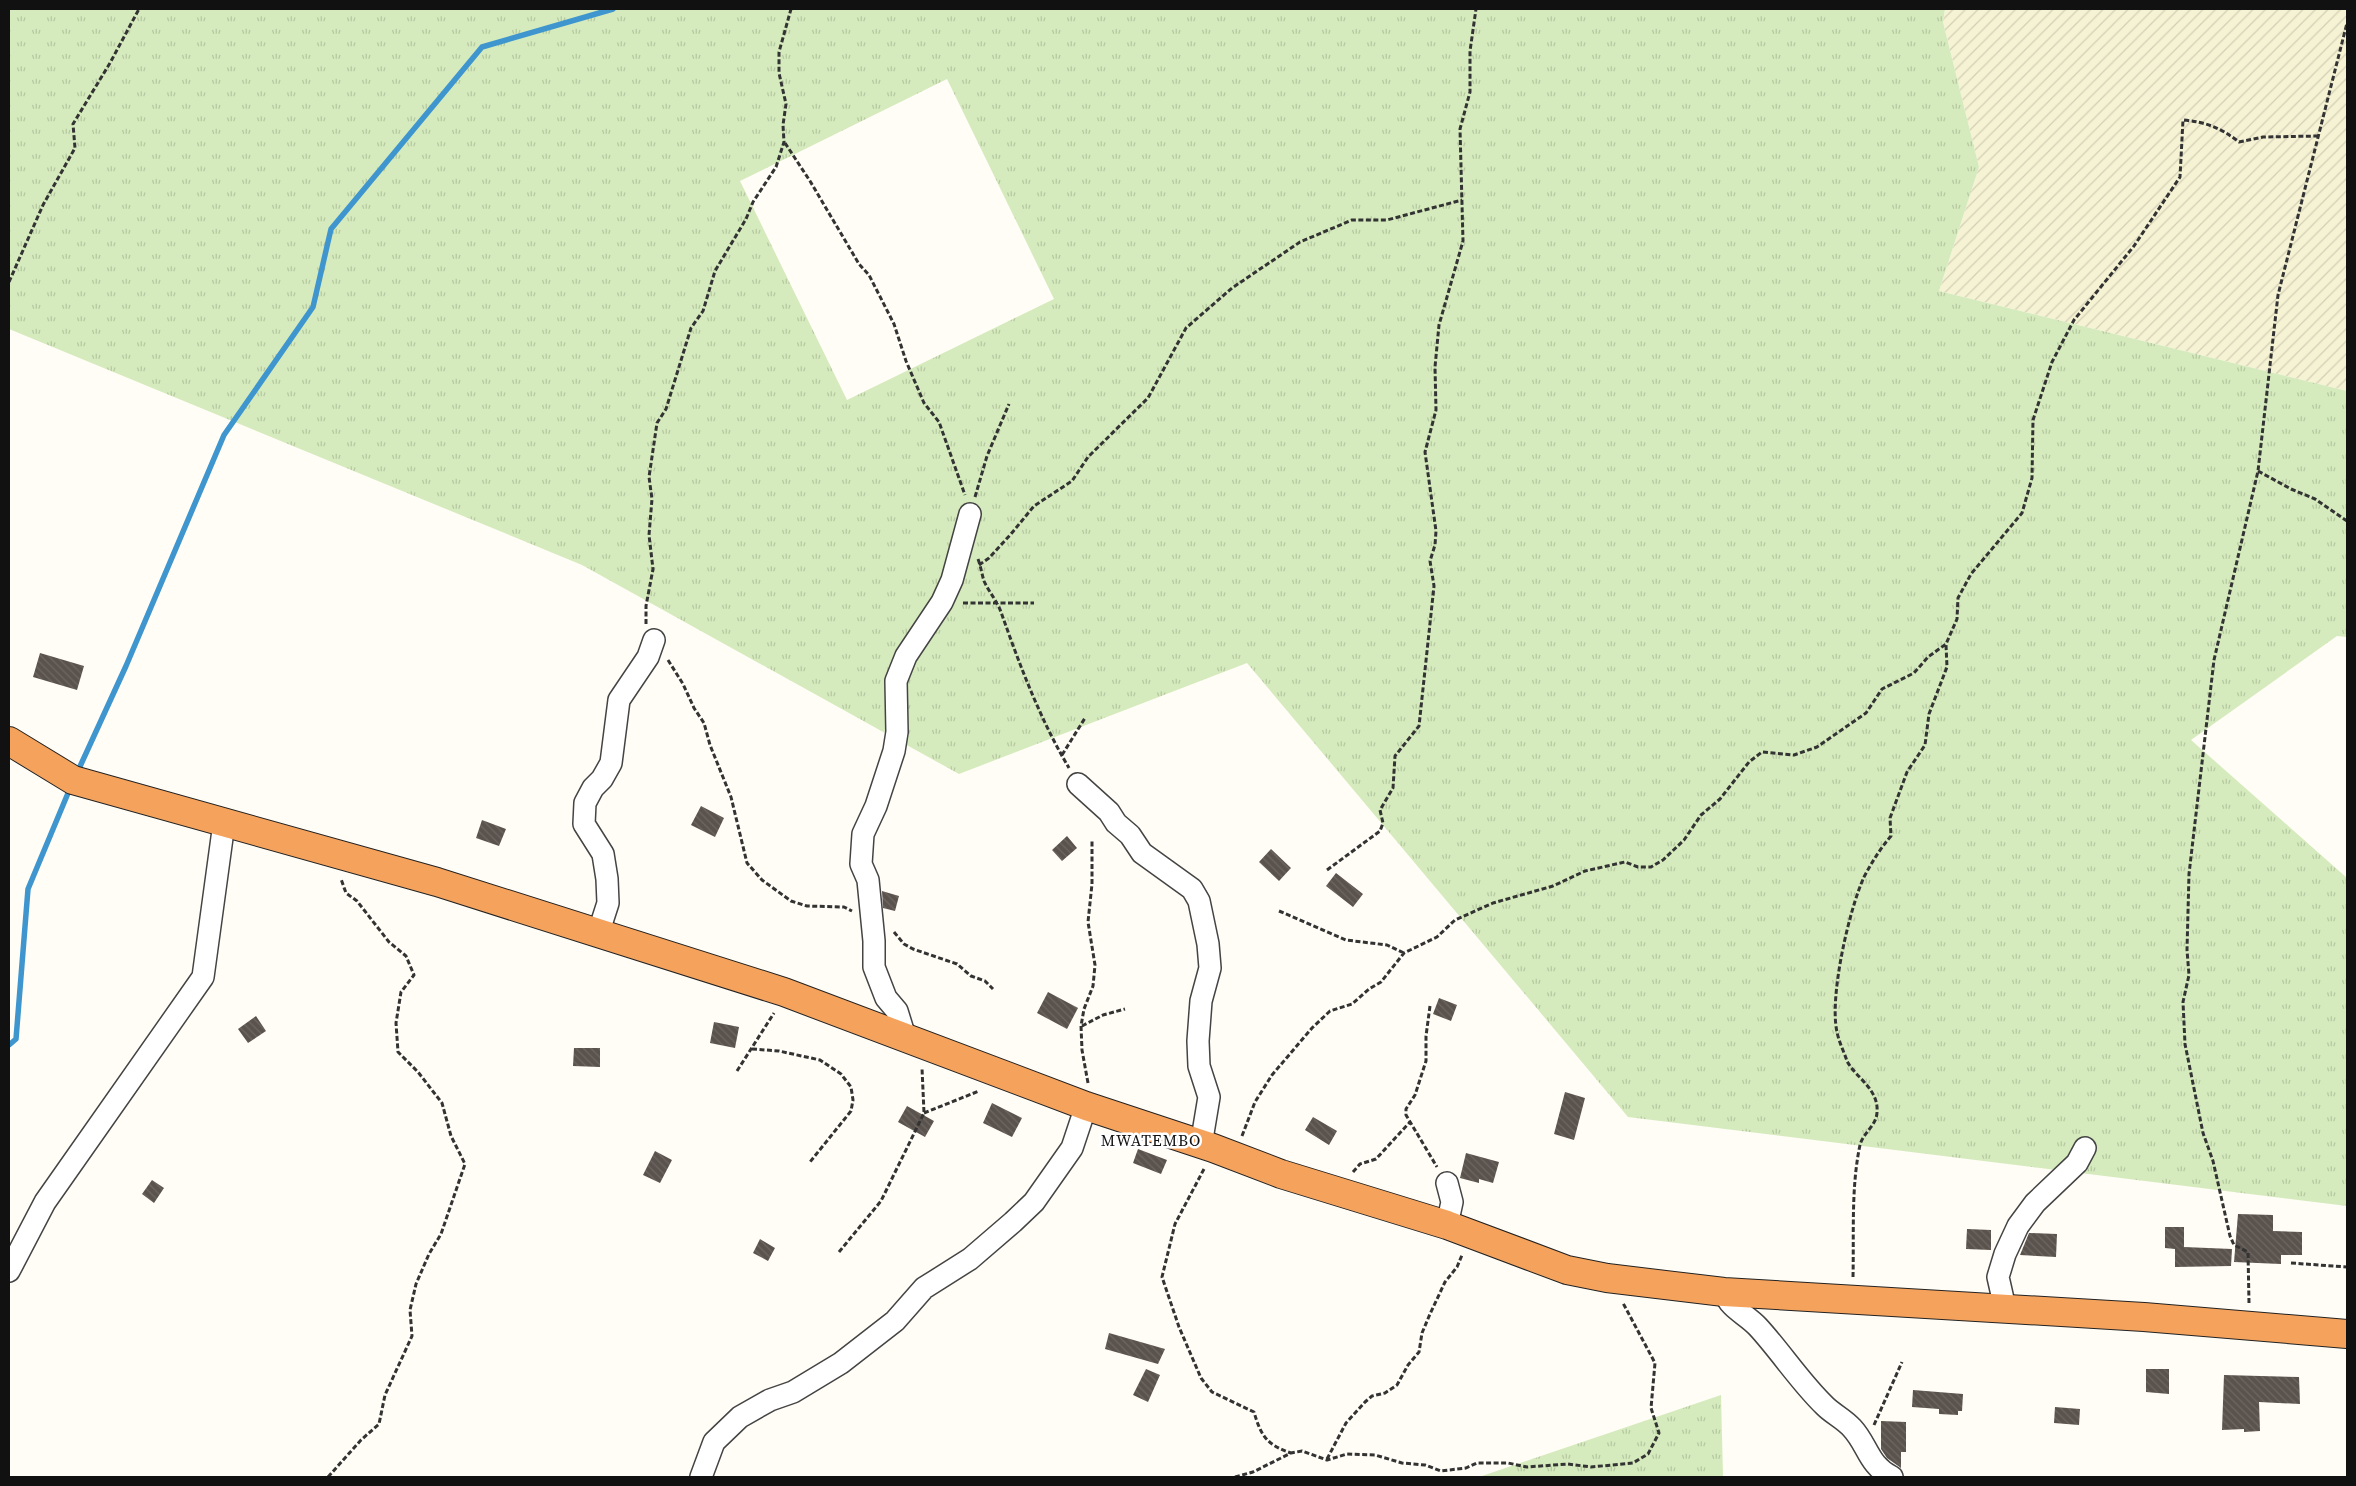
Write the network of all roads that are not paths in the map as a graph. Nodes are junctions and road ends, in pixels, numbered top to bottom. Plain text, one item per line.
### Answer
1 (970, 514) road end
2 (654, 640) road end
3 (9, 741) edge
4 (1078, 784) road end
5 (224, 823) junction
6 (598, 934) junction
7 (911, 1039) junction
8 (1086, 1106) junction
9 (2085, 1148) dead end
10 (1216, 1150) junction
11 (1447, 1183) road end
12 (1456, 1230) junction
13 (9, 1271) edge
14 (1724, 1292) junction
15 (2005, 1308) junction
16 (2347, 1334) edge
17 (701, 1477) edge
18 (1891, 1477) edge

1 - 7 street
2 - 6 street
3 - 5 highway
4 - 10 street
5 - 6 highway
5 - 13 street
6 - 7 highway
7 - 8 highway
8 - 10 highway
8 - 17 street
9 - 15 street
10 - 12 highway
11 - 12 street
12 - 14 highway
14 - 15 highway
14 - 18 street
15 - 16 highway

